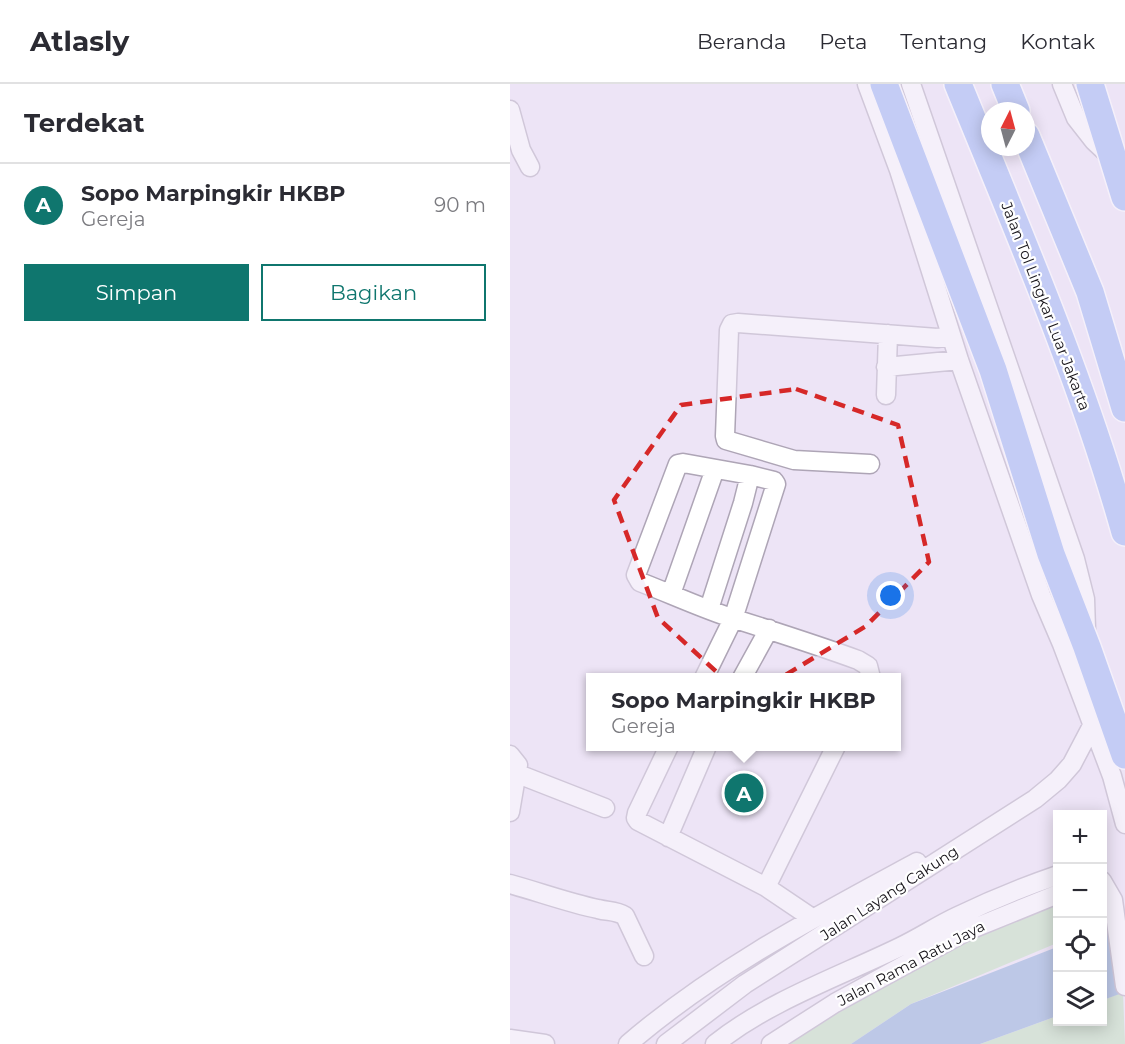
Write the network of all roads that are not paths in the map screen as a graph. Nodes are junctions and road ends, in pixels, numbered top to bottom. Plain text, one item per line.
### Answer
1 (867, 84) edge
2 (884, 84) edge
3 (911, 84) edge
4 (958, 84) edge
5 (1005, 84) edge
6 (1062, 84) edge
7 (1090, 84) edge
8 (1012, 102) edge
9 (510, 110) edge
10 (1034, 156) edge
11 (1112, 158) junction
12 (530, 167) dead end
13 (1125, 196) edge
14 (888, 334) junction
15 (951, 336) junction
16 (958, 360) junction
17 (886, 368) junction
18 (886, 395) dead end
19 (1125, 408) edge
20 (870, 464) dead end
21 (715, 469) junction
22 (750, 476) junction
23 (1125, 532) edge
24 (671, 594) junction
25 (709, 609) junction
26 (733, 619) junction
27 (769, 629) junction
28 (1087, 647) junction
29 (706, 673) edge
30 (745, 673) edge
31 (870, 673) edge
32 (1093, 724) junction
33 (667, 751) edge
34 (705, 751) edge
35 (834, 751) edge
36 (510, 755) edge
37 (1125, 755) edge
38 (518, 774) junction
39 (1035, 799) junction
40 (605, 808) dead end
41 (510, 812) edge
42 (1125, 824) edge
43 (668, 837) junction
44 (1053, 877) edge
45 (510, 884) edge
46 (766, 887) junction
47 (1053, 896) edge
48 (1108, 896) edge
49 (812, 918) junction
50 (644, 956) dead end
51 (1125, 986) edge
52 (510, 1039) edge
53 (545, 1044) edge
54 (628, 1044) edge
55 (666, 1044) edge
56 (715, 1044) edge
57 (771, 1044) edge

1 - 15 street
2 - 28 highway
3 - 28 street
4 - 23 highway, Jalan Tol Lingkar Luar Jakarta
5 - 8 highway
6 - 11 street
7 - 11 highway
9 - 12 street
10 - 19 highway
11 - 13 highway
14 - 15 street
14 - 17 street
14 - 20 street
15 - 16 street
16 - 17 street
16 - 32 street
17 - 18 street
21 - 22 street
21 - 24 street
21 - 24 street
22 - 25 street
22 - 26 street
24 - 25 street
25 - 26 street
26 - 27 street
26 - 29 street
27 - 30 street
27 - 31 street
28 - 37 highway
32 - 39 street, Jalan Layang Cakung
32 - 42 street
33 - 43 street
34 - 43 street
35 - 46 street
36 - 38 street
38 - 40 street
38 - 41 street
39 - 49 street
39 - 55 street, Jalan Layang Cakung
43 - 46 street
44 - 56 street
45 - 50 street
46 - 49 street
47 - 57 street, Jalan Rama Ratu Jaya
48 - 51 street
49 - 54 street
52 - 53 street

